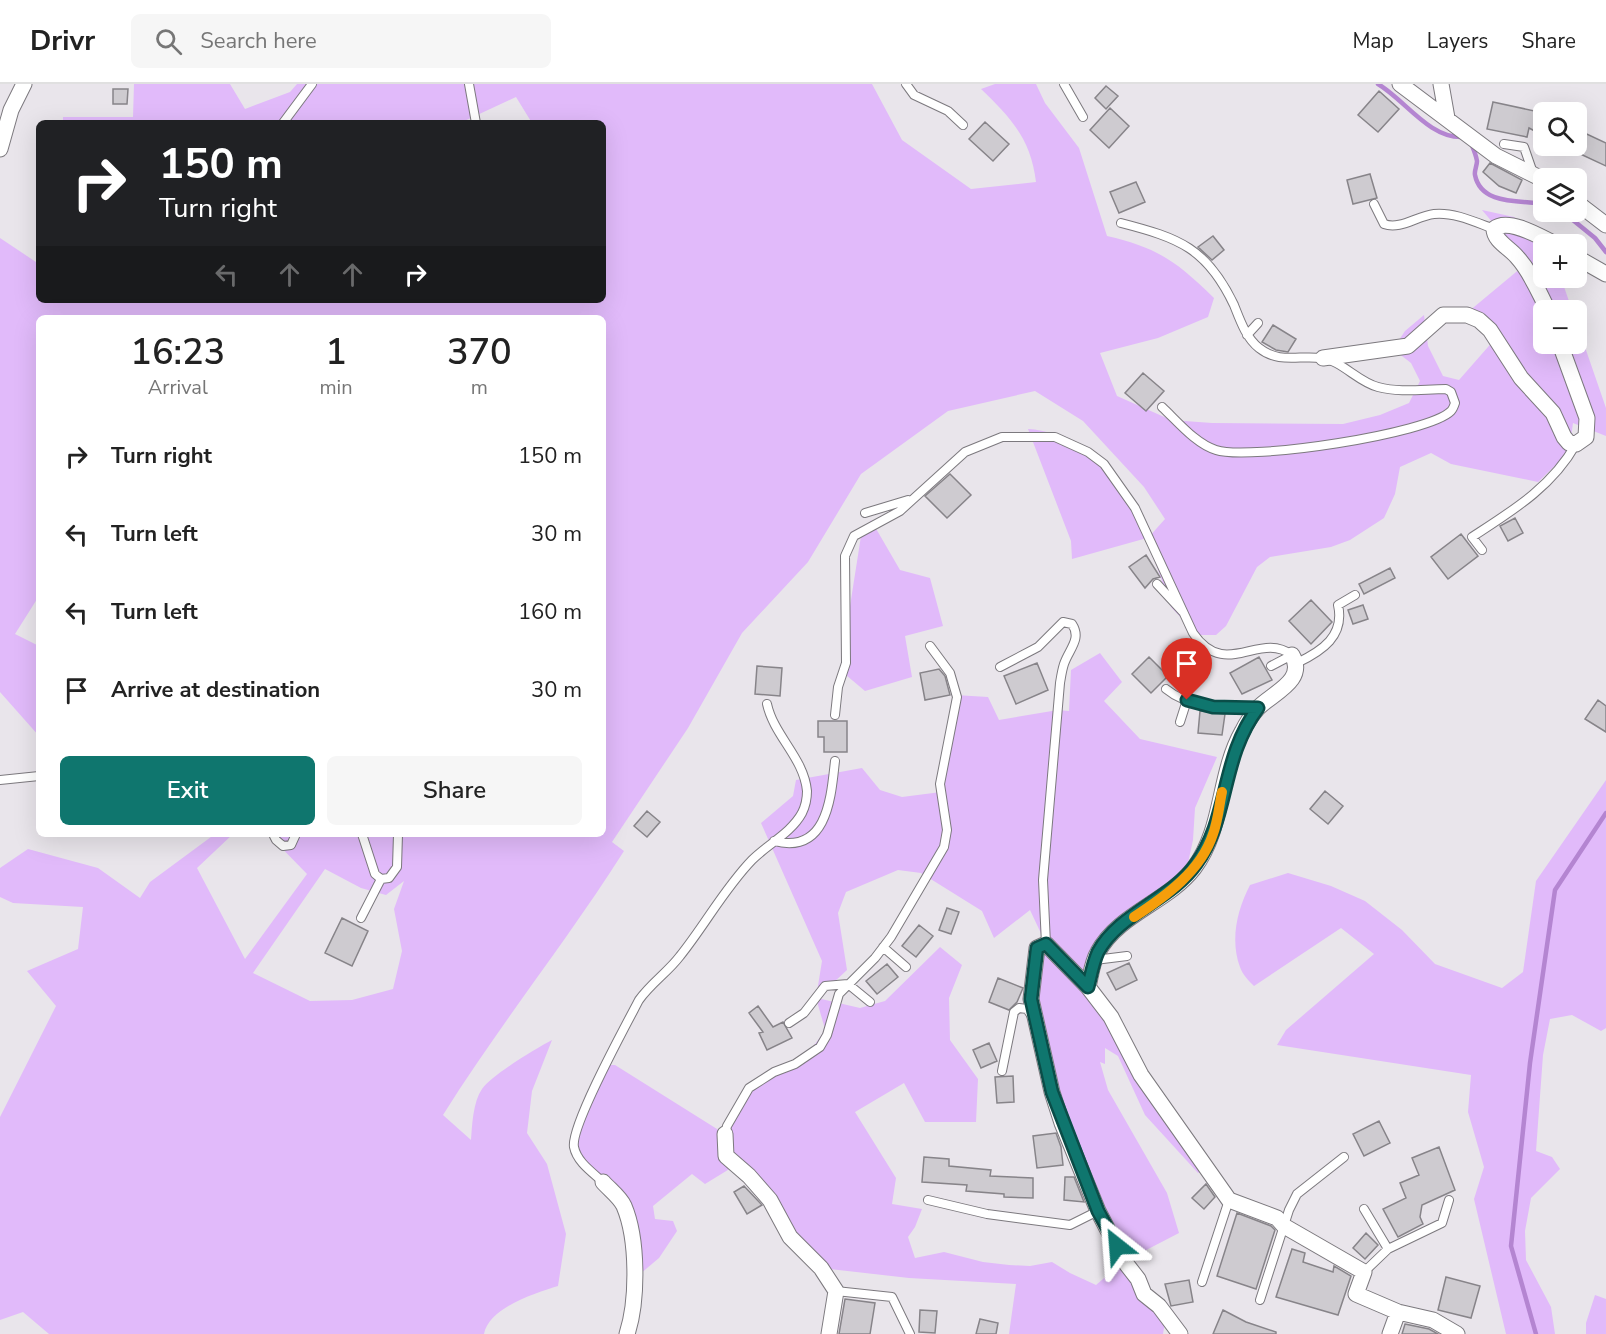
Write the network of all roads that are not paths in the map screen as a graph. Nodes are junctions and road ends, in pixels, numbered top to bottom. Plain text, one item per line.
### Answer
1 (24, 84) edge
2 (312, 84) edge
3 (469, 84) edge
4 (906, 84) edge
5 (1064, 84) edge
6 (1400, 84) edge
7 (1441, 84) edge
8 (1083, 117) dead end
9 (1447, 118) junction
10 (284, 120) edge
11 (475, 120) edge
12 (963, 125) dead end
13 (1504, 144) dead end
14 (0, 149) edge
15 (1534, 168) edge
16 (1533, 174) edge
17 (1374, 204) dead end
18 (1587, 210) edge
19 (1121, 223) dead end
20 (1606, 225) edge
21 (1494, 229) junction
22 (1533, 235) edge
23 (1587, 263) edge
24 (1606, 274) edge
25 (1543, 300) edge
26 (1258, 322) dead end
27 (1247, 335) junction
28 (1564, 354) edge
29 (1323, 358) junction
30 (1162, 407) dead end
31 (1576, 444) junction
32 (913, 499) junction
33 (865, 513) dead end
34 (1482, 550) dead end
35 (1158, 585) dead end
36 (1354, 595) dead end
37 (1186, 615) junction
38 (930, 646) dead end
39 (1294, 659) junction
40 (1271, 666) dead end
41 (1000, 667) dead end
42 (1166, 689) dead end
43 (1187, 700) junction
44 (767, 704) dead end
45 (1258, 708) junction
46 (835, 715) dead end
47 (1180, 722) dead end
48 (835, 761) dead end
49 (36, 776) edge
50 (0, 780) edge
51 (274, 837) edge
52 (295, 837) edge
53 (363, 837) edge
54 (399, 837) edge
55 (774, 841) junction
56 (381, 879) junction
57 (361, 918) dead end
58 (1046, 944) junction
59 (883, 947) junction
60 (1127, 956) dead end
61 (1095, 960) junction
62 (906, 967) dead end
63 (848, 984) junction
64 (1088, 987) junction
65 (870, 1002) dead end
66 (789, 1023) dead end
67 (1035, 1025) junction
68 (1002, 1071) dead end
69 (725, 1134) joint
70 (1344, 1157) dead end
71 (603, 1182) joint
72 (928, 1200) dead end
73 (1229, 1200) junction
74 (1449, 1200) dead end
75 (1364, 1209) dead end
76 (1098, 1211) junction
77 (1284, 1226) junction
78 (1388, 1249) junction
79 (1364, 1272) junction
80 (1202, 1282) dead end
81 (836, 1291) junction
82 (1260, 1300) dead end
83 (1398, 1312) junction
84 (627, 1334) edge
85 (829, 1334) edge
86 (910, 1334) edge
87 (1180, 1334) edge
88 (1390, 1334) edge
89 (1457, 1334) edge

1 - 14 street
2 - 10 lane
3 - 11 lane
4 - 12 lane
5 - 8 lane
6 - 9 street
7 - 9 street
9 - 16 street
13 - 15 lane
17 - 21 lane
18 - 20 street
19 - 27 lane
21 - 22 street
21 - 25 street
23 - 24 street
26 - 27 lane
27 - 29 lane
28 - 31 street
29 - 30 lane
29 - 31 street
31 - 34 lane
32 - 33 lane
32 - 37 lane
32 - 46 lane
35 - 37 lane
36 - 39 lane
37 - 39 lane
38 - 59 lane
39 - 40 lane
39 - 45 street
41 - 58 lane
42 - 43 lane
43 - 45 lane
43 - 47 lane
44 - 55 lane
45 - 61 street
48 - 55 lane
49 - 50 lane
51 - 52 lane
53 - 56 lane
54 - 56 lane
55 - 71 lane
56 - 57 lane
58 - 64 street
58 - 67 street
59 - 62 lane
59 - 63 lane
60 - 61 lane
61 - 64 street
63 - 65 lane
63 - 66 lane
63 - 69 lane
64 - 73 street
67 - 68 lane
67 - 76 street
69 - 81 street
70 - 77 lane
71 - 84 street
72 - 76 lane
73 - 77 street
73 - 80 lane
74 - 78 lane
75 - 78 lane
76 - 87 street
77 - 79 street
77 - 82 lane
78 - 79 lane
79 - 83 street
81 - 85 street
81 - 86 lane
83 - 88 street
83 - 89 street

